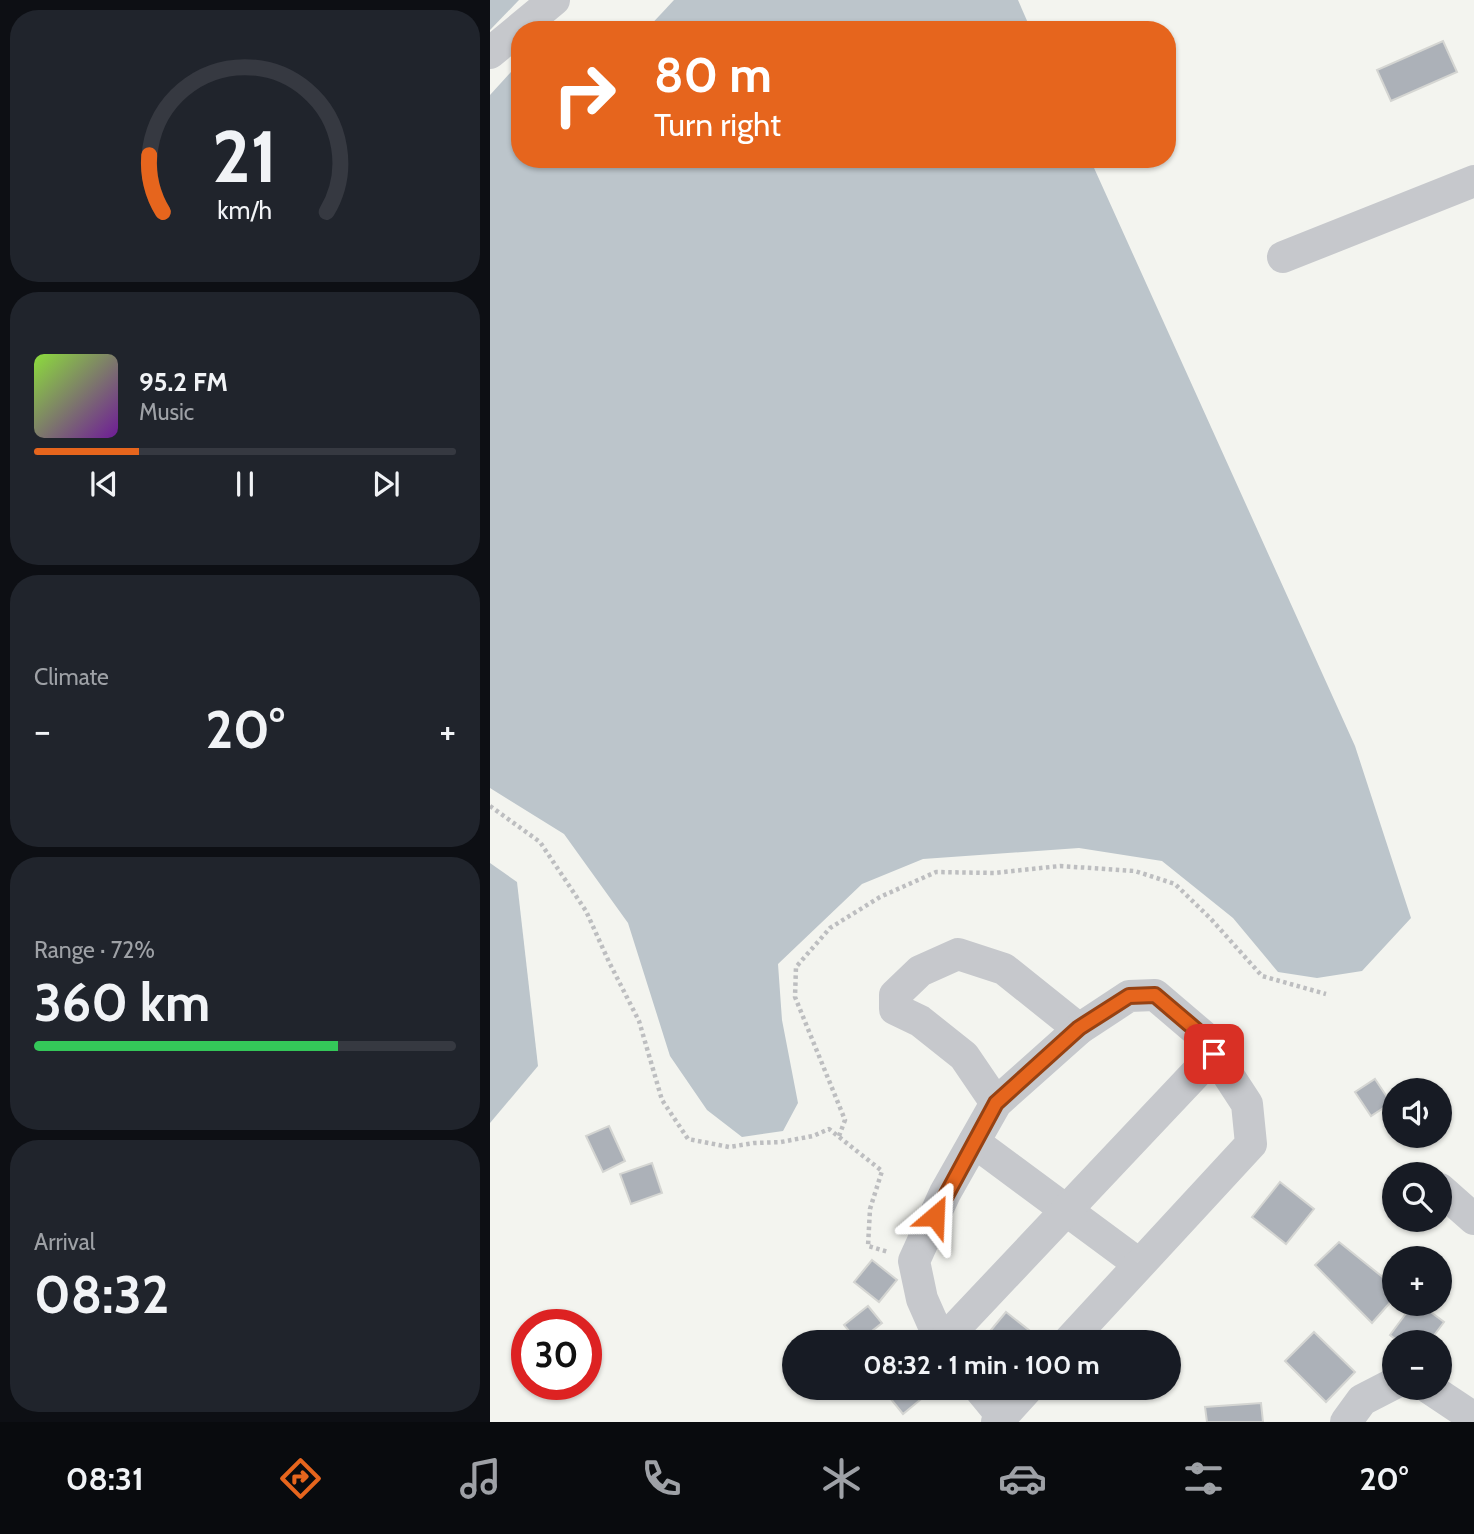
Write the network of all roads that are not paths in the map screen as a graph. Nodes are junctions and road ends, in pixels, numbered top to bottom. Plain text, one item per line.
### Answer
1 (554, 0) edge
2 (529, 21) edge
3 (511, 36) edge
4 (490, 53) edge
5 (1474, 181) edge
6 (1283, 257) dead end
7 (1079, 1028) junction
8 (1214, 1054) junction
9 (996, 1103) junction
10 (974, 1142) junction
11 (1452, 1200) edge
12 (1067, 1210) junction
13 (1474, 1219) edge
14 (1139, 1264) junction
15 (936, 1330) edge
16 (953, 1330) edge
17 (1079, 1330) edge
18 (1382, 1388) edge
19 (987, 1400) edge
20 (1017, 1400) edge
21 (1447, 1400) edge
22 (1474, 1418) edge
23 (1000, 1419) edge
24 (1346, 1422) edge

1 - 2 street
3 - 4 street
5 - 6 street
7 - 8 street
7 - 9 street
7 - 9 street
8 - 12 street
8 - 14 street
9 - 10 street
10 - 12 street
10 - 15 street
11 - 13 street
12 - 14 street
12 - 16 street
14 - 17 street
18 - 24 street
19 - 23 street
20 - 23 street
21 - 22 street

